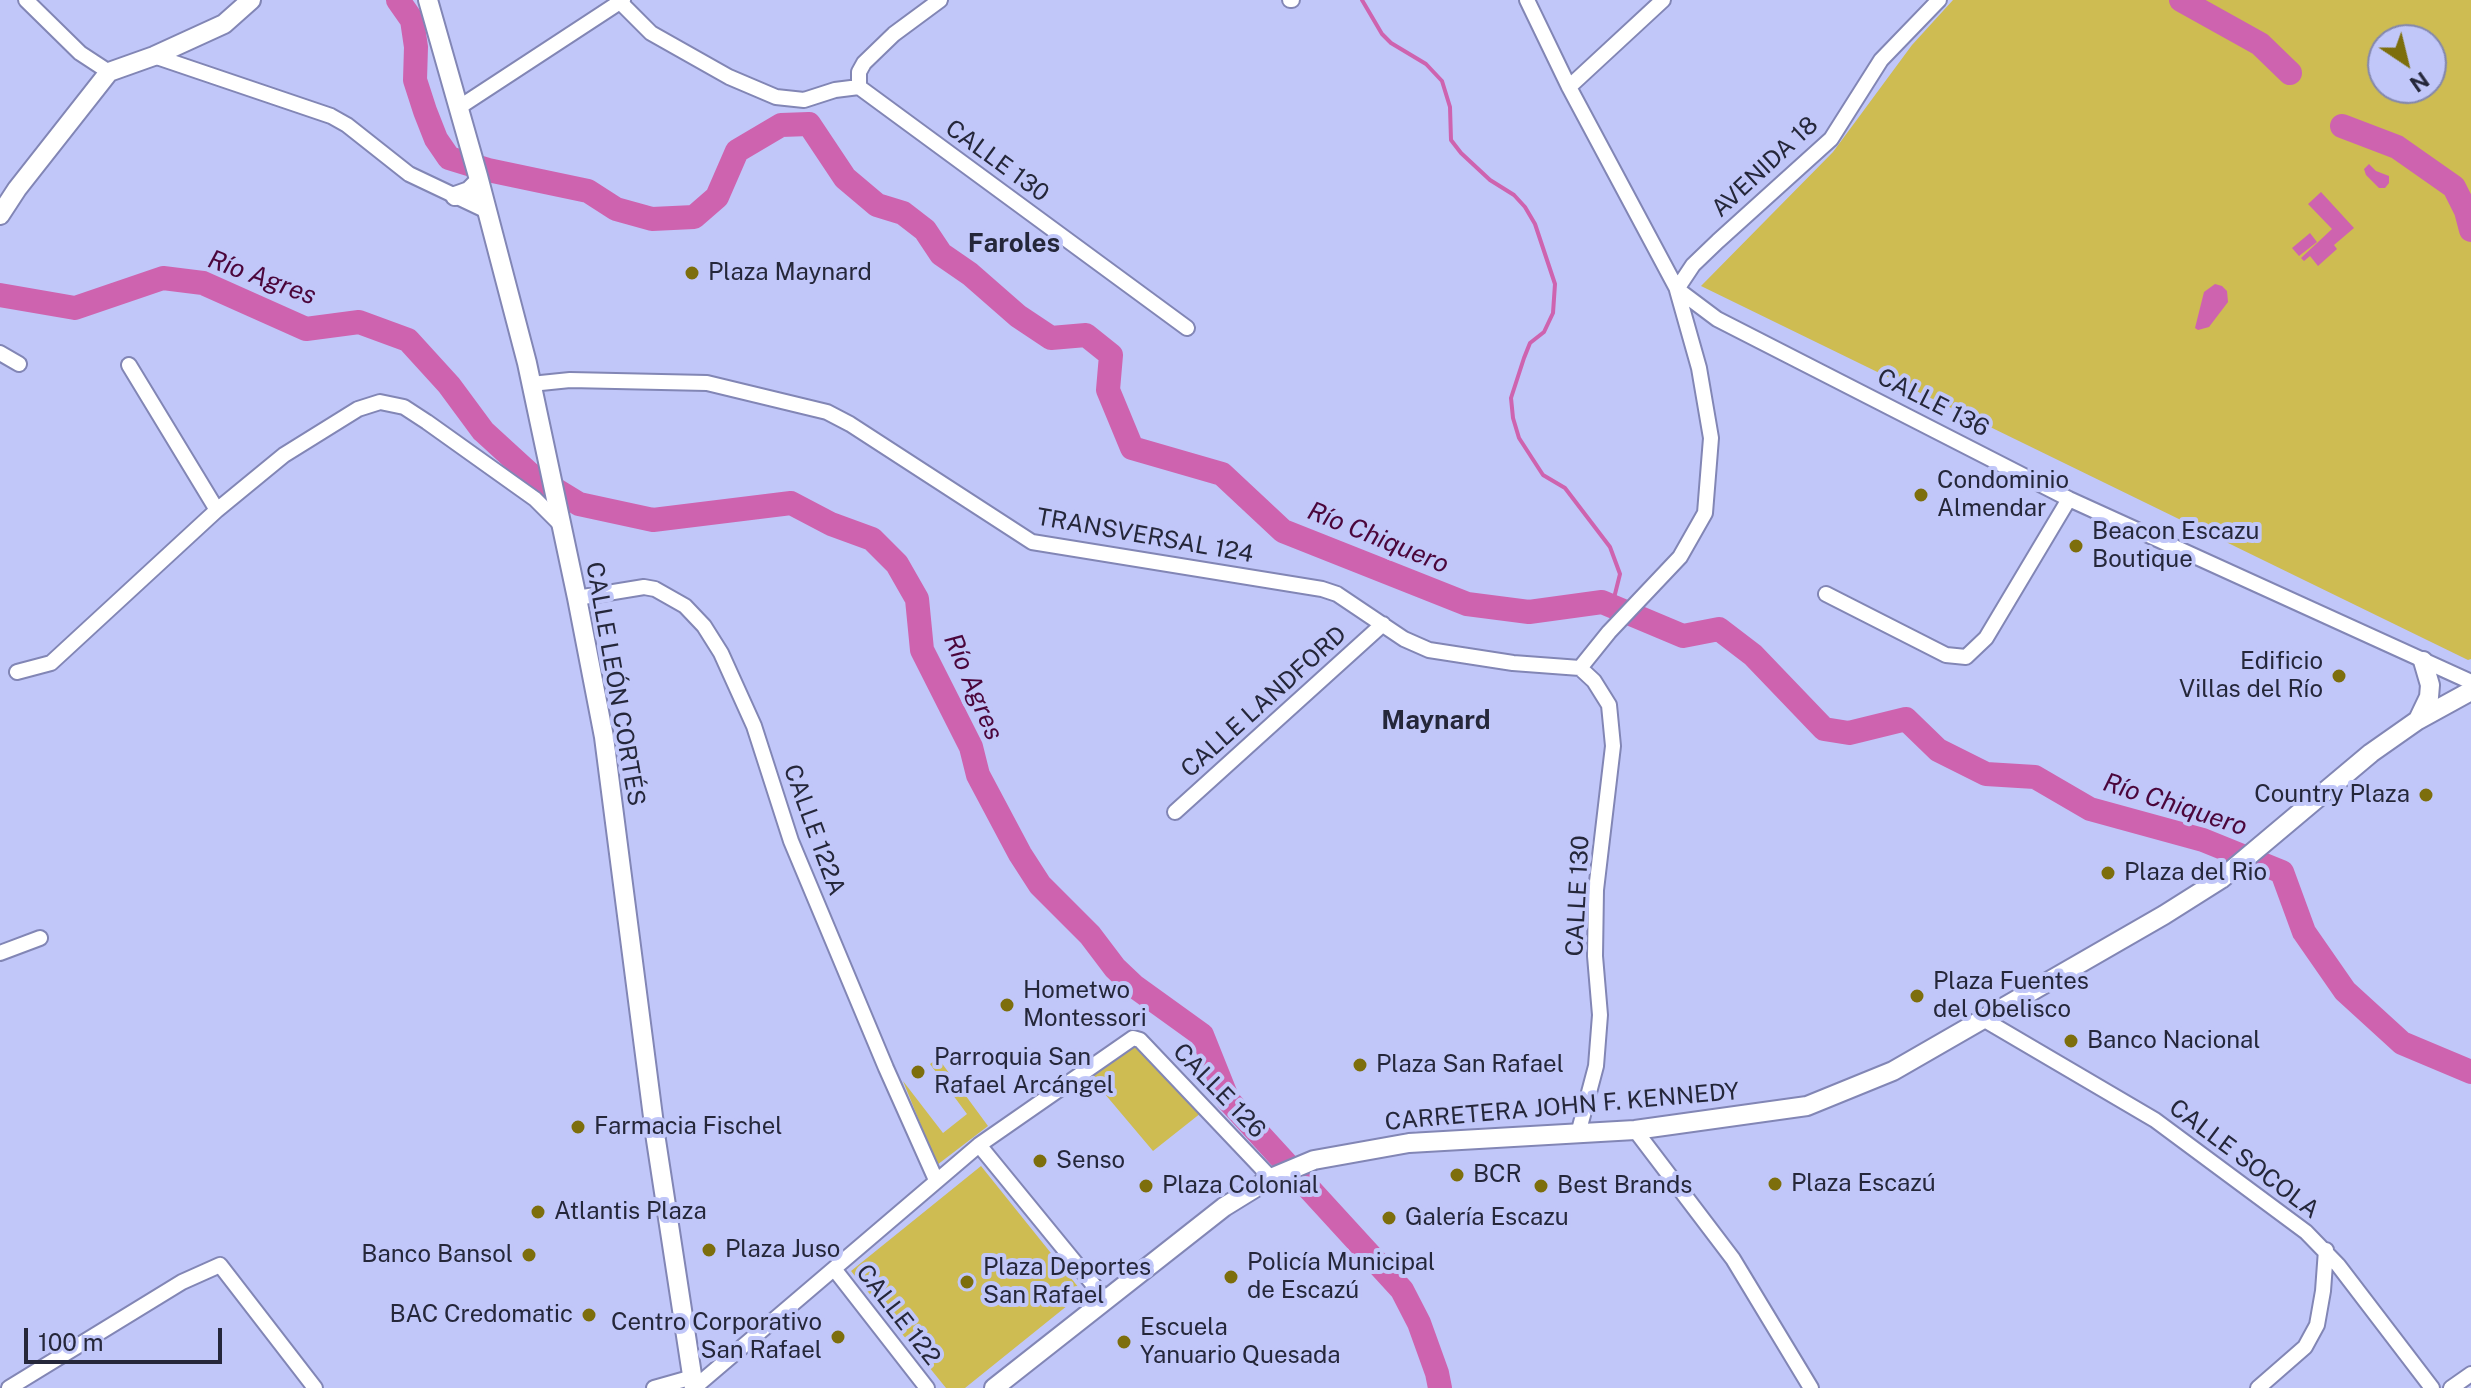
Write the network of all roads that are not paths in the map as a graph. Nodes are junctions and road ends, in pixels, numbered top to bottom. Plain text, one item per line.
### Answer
1 (26, 0) edge
2 (251, 0) edge
3 (428, 0) edge
4 (940, 0) edge
5 (1527, 0) edge
6 (1663, 0) edge
7 (1939, 0) edge
8 (622, 1) edge
9 (154, 56) junction
10 (109, 72) junction
11 (859, 87) junction
12 (1569, 87) junction
13 (458, 108) junction
14 (478, 178) junction
15 (455, 196) junction
16 (487, 211) junction
17 (0, 215) edge
18 (1677, 289) junction
19 (1717, 319) junction
20 (1187, 328) dead end
21 (1691, 340) junction
22 (0, 353) edge
23 (19, 364) dead end
24 (129, 365) dead end
25 (531, 384) junction
26 (2069, 499) junction
27 (217, 510) junction
28 (562, 526) junction
29 (1826, 594) dead end
30 (577, 598) junction
31 (1383, 624) junction
32 (2423, 661) junction
33 (1580, 668) junction
34 (17, 672) dead end
35 (2471, 682) edge
36 (2471, 691) edge
37 (2418, 720) junction
38 (1175, 812) dead end
39 (40, 938) dead end
40 (0, 953) edge
41 (1983, 1019) junction
42 (1635, 1130) junction
43 (1578, 1134) junction
44 (979, 1145) junction
45 (1278, 1175) junction
46 (936, 1180) junction
47 (2326, 1250) junction
48 (835, 1270) junction
49 (1105, 1299) junction
50 (2471, 1374) edge
51 (694, 1384) edge
52 (9, 1388) edge
53 (315, 1388) edge
54 (654, 1388) edge
55 (927, 1388) edge
56 (994, 1388) edge
57 (1811, 1388) edge
58 (2258, 1388) edge
59 (2432, 1388) edge
60 (2451, 1388) edge

1 - 10 street
2 - 9 main road
3 - 13 main road, CALLE LEÓN CORTÉS
4 - 11 street
5 - 12 street, CALLE 136
6 - 12 street
7 - 18 street, AVENIDA 18
8 - 11 street
8 - 13 street
9 - 10 main road
9 - 15 street
10 - 17 main road
11 - 20 street, CALLE 130
12 - 18 street, CALLE 136
13 - 14 main road, CALLE LEÓN CORTÉS
14 - 15 main road
14 - 16 main road, CALLE LEÓN CORTÉS
15 - 16 street
16 - 25 main road, CALLE LEÓN CORTÉS
18 - 19 street, CALLE 136
18 - 21 street
19 - 21 street
19 - 26 street, CALLE 136
21 - 33 street
22 - 23 street
24 - 27 street
25 - 28 main road, CALLE LEÓN CORTÉS
25 - 31 street, TRANSVERSAL 124
26 - 29 street
26 - 32 street, CALLE 136
27 - 28 street
27 - 34 street
28 - 30 main road, CALLE LEÓN CORTÉS
30 - 46 street, CALLE 122A
30 - 51 main road, CALLE LEÓN CORTÉS
31 - 33 street, TRANSVERSAL 124
31 - 38 street, CALLE LANDFORD
32 - 35 street, CALLE 136
32 - 37 main road
33 - 43 street, CALLE 130
36 - 37 main road, CARRETERA JOHN F. KENNEDY
37 - 41 main road, CARRETERA JOHN F. KENNEDY
39 - 40 street
41 - 42 main road, CARRETERA JOHN F. KENNEDY
41 - 47 street, CALLE SOCOLA
42 - 43 main road, CARRETERA JOHN F. KENNEDY
42 - 57 street
43 - 45 main road, CARRETERA JOHN F. KENNEDY
44 - 45 street, CALLE 126
44 - 46 street
44 - 49 street
45 - 49 main road, CARRETERA JOHN F. KENNEDY
46 - 48 street
47 - 58 street
47 - 59 street, CALLE SOCOLA
48 - 51 street
48 - 55 street, CALLE 122
49 - 56 main road, CARRETERA JOHN F. KENNEDY
50 - 60 street
51 - 54 street
52 - 53 street

